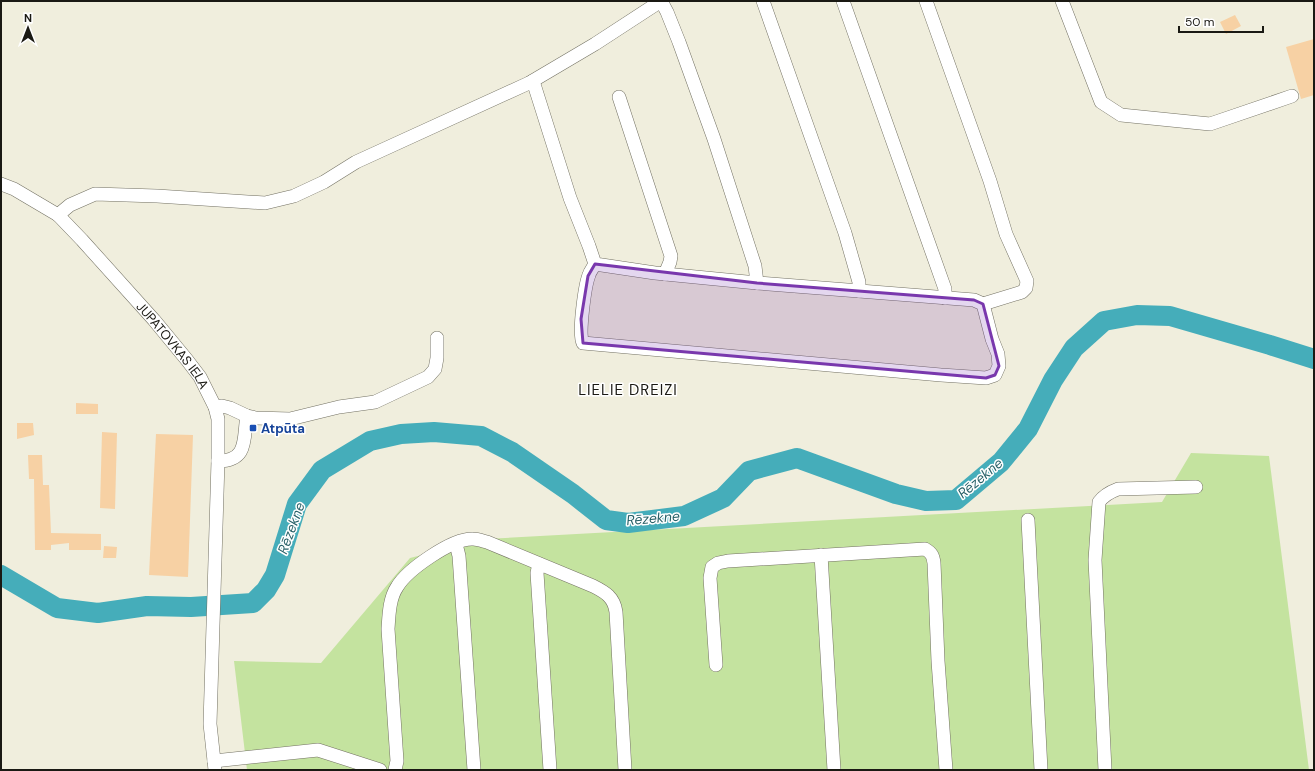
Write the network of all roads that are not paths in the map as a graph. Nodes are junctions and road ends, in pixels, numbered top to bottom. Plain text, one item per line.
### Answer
1 (661, 1) edge
2 (763, 1) edge
3 (843, 1) edge
4 (926, 1) edge
5 (1062, 1) edge
6 (533, 81) junction
7 (1292, 96) dead end
8 (619, 97) dead end
9 (1, 184) edge
10 (58, 215) junction
11 (594, 264) junction
12 (665, 274) junction
13 (758, 283) junction
14 (859, 291) junction
15 (945, 298) junction
16 (983, 304) junction
17 (437, 338) dead end
18 (215, 407) junction
19 (247, 416) junction
20 (218, 461) junction
21 (1196, 487) dead end
22 (1028, 520) dead end
23 (456, 544) junction
24 (821, 555) junction
25 (539, 564) junction
26 (716, 665) dead end
27 (214, 766) edge
28 (380, 770) edge
29 (395, 770) edge
30 (474, 770) edge
31 (550, 770) edge
32 (625, 770) edge
33 (834, 770) edge
34 (946, 770) edge
35 (1041, 770) edge
36 (1105, 770) edge

1 - 6 street
1 - 13 street
2 - 14 street
3 - 15 street
4 - 16 street
5 - 7 street
6 - 10 street
6 - 11 street
8 - 12 street
9 - 10 street, JUPATOVKAS IELA
10 - 18 street, JUPATOVKAS IELA
11 - 12 street
11 - 16 street
12 - 13 street
13 - 14 street
14 - 15 street
15 - 16 street
17 - 19 street
18 - 19 street
18 - 20 street, JUPATOVKAS IELA
19 - 20 street
20 - 27 street, JUPATOVKAS IELA
21 - 36 street
22 - 35 street
23 - 25 street
23 - 29 street
23 - 30 street
24 - 26 street
24 - 33 street
24 - 34 street
25 - 31 street
25 - 32 street
27 - 28 street

